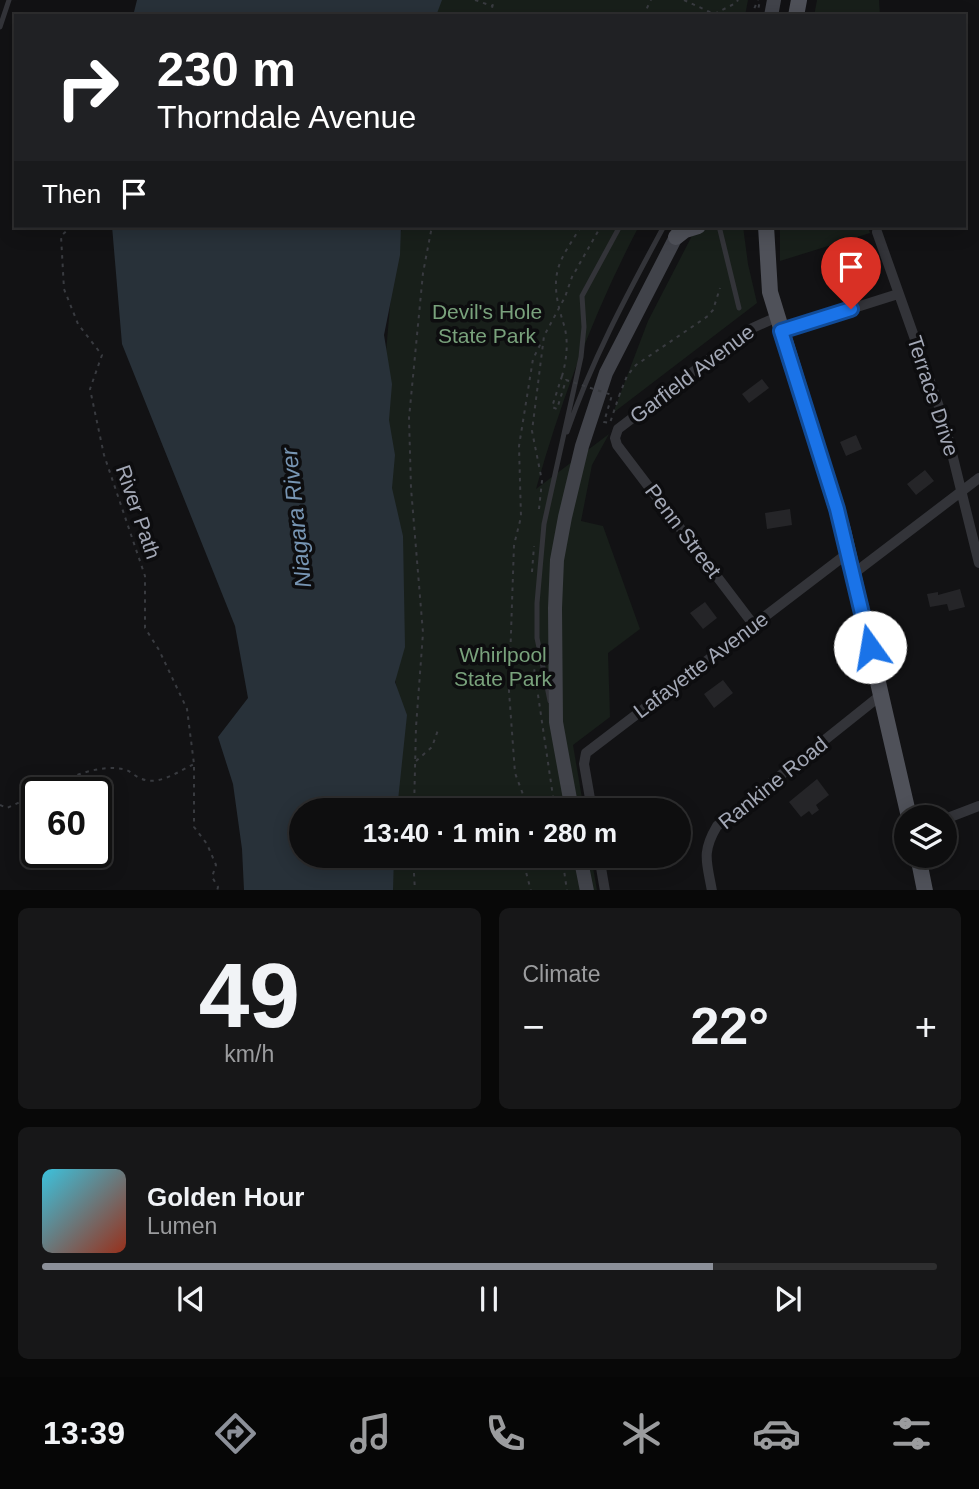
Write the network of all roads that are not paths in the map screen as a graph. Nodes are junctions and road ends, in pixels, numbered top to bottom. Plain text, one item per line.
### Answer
1 (9, 0) edge
2 (0, 27) edge
3 (619, 228) edge
4 (719, 228) edge
5 (766, 228) edge
6 (674, 230) edge
7 (877, 232) dead end
8 (898, 294) junction
9 (739, 308) dead end
10 (779, 324) junction
11 (615, 438) joint
12 (558, 461) junction
13 (979, 478) edge
14 (962, 491) junction
15 (848, 553) junction
16 (979, 563) edge
17 (853, 574) junction
18 (753, 624) junction
19 (881, 695) junction
20 (556, 722) junction
21 (570, 798) edge
22 (590, 798) edge
23 (906, 805) edge
24 (979, 806) edge
25 (957, 814) edge
26 (582, 868) edge
27 (601, 868) edge
28 (920, 868) edge
29 (587, 890) edge
30 (605, 890) edge
31 (712, 890) edge
32 (925, 890) edge

1 - 2 lane
3 - 12 lane
4 - 9 lane
5 - 10 main road
6 - 12 lane
6 - 20 main road
7 - 8 street, Terrace Drive
8 - 10 street, Garfield Avenue
8 - 14 street, Terrace Drive
10 - 11 street, Garfield Avenue
10 - 15 main road
11 - 18 street, Penn Street
12 - 20 lane
13 - 14 street
14 - 16 street, Terrace Drive
14 - 17 street
15 - 17 main road
15 - 18 street, Lafayette Avenue
17 - 19 main road
18 - 22 street, Lafayette Avenue
19 - 23 main road
19 - 31 street, Rankine Road
20 - 21 main road
24 - 25 street
26 - 29 main road
27 - 30 street
28 - 32 main road

